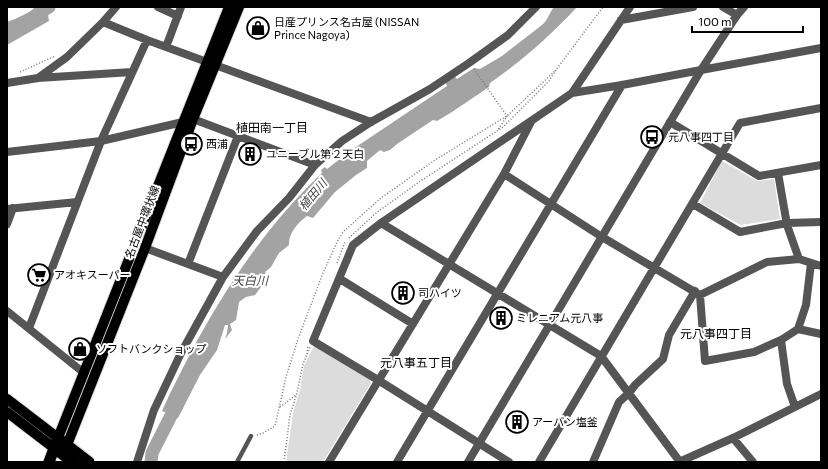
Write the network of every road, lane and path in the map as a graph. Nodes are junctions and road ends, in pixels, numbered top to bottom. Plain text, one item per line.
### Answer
1 (116, 7) edge
2 (158, 7) edge
3 (181, 7) edge
4 (229, 7) edge
5 (239, 7) edge
6 (536, 7) edge
7 (630, 7) edge
8 (693, 7) edge
9 (723, 7) edge
10 (744, 7) edge
11 (737, 15) junction
12 (178, 16) junction
13 (620, 20) junction
14 (103, 22) junction
15 (147, 40) junction
16 (166, 47) junction
17 (821, 48) edge
18 (55, 56) dead end
19 (469, 62) junction
20 (212, 64) junction
21 (556, 70) dead end
22 (701, 70) junction
23 (132, 72) junction
24 (16, 74) dead end
25 (38, 78) junction
26 (7, 83) edge
27 (622, 85) junction
28 (572, 93) junction
29 (821, 108) edge
30 (507, 116) junction
31 (193, 119) junction
32 (532, 120) junction
33 (183, 122) junction
34 (371, 122) junction
35 (670, 122) junction
36 (497, 131) dead end
37 (238, 136) junction
38 (102, 141) junction
39 (7, 152) edge
40 (721, 154) junction
41 (315, 165) junction
42 (821, 165) edge
43 (504, 174) junction
44 (778, 174) junction
45 (77, 202) junction
46 (693, 204) junction
47 (551, 205) junction
48 (10, 208) edge
49 (821, 222) edge
50 (381, 223) junction
51 (787, 223) junction
52 (7, 224) edge
53 (602, 237) junction
54 (145, 248) junction
55 (799, 259) junction
56 (188, 264) junction
57 (811, 264) junction
58 (449, 265) junction
59 (821, 266) edge
60 (653, 268) junction
61 (223, 276) junction
62 (340, 279) junction
63 (697, 293) junction
64 (497, 294) junction
65 (7, 311) edge
66 (413, 324) junction
67 (549, 325) junction
68 (29, 328) junction
69 (798, 329) junction
70 (821, 334) edge
71 (781, 340) junction
72 (313, 341) junction
73 (601, 356) junction
74 (84, 373) junction
75 (378, 380) junction
76 (629, 393) junction
77 (821, 394) edge
78 (296, 395) junction
79 (7, 399) edge
80 (795, 407) junction
81 (279, 408) junction
82 (428, 411) junction
83 (7, 412) edge
84 (251, 436) joint
85 (733, 438) junction
86 (479, 443) junction
87 (60, 449) edge
88 (49, 462) edge
89 (73, 462) edge
90 (89, 462) edge
91 (137, 462) edge
92 (237, 462) edge
93 (284, 462) edge
94 (329, 462) edge
95 (397, 462) edge
96 (468, 462) edge
97 (509, 462) edge
98 (538, 462) edge
99 (593, 462) edge
100 (680, 462) edge
101 (753, 462) edge

1 - 14 street
2 - 12 street
3 - 12 street
4 - 20 main road, 名古屋中環状線
5 - 20 main road, 名古屋中環状線
6 - 19 street
7 - 13 street
8 - 13 street
9 - 11 street
10 - 11 street
11 - 22 street
12 - 16 street
13 - 28 street
14 - 15 street
14 - 25 street
15 - 16 street
15 - 23 street
16 - 20 street
17 - 22 street
18 - 24 path
19 - 30 path
19 - 34 street
20 - 31 main road, 名古屋中環状線
20 - 33 main road, 名古屋中環状線
20 - 34 street
21 - 30 path
22 - 27 street
22 - 35 street
23 - 25 street
23 - 38 street
25 - 26 street
27 - 28 street
27 - 47 street
28 - 32 street
29 - 40 street
30 - 36 path
30 - 81 path
31 - 37 street
31 - 54 main road, 名古屋中環状線
32 - 43 street
32 - 50 street
33 - 38 street
33 - 74 main road, 名古屋中環状線
34 - 41 street
35 - 40 street
35 - 53 street
37 - 41 street
37 - 56 street
38 - 39 street
38 - 45 street
40 - 44 street
40 - 46 street
41 - 61 street
42 - 44 street
43 - 47 street
43 - 58 street
44 - 51 street
45 - 48 street
45 - 68 street
46 - 51 street
46 - 60 street
47 - 53 street
47 - 64 street
48 - 52 street
49 - 51 street
50 - 58 street
50 - 62 street
51 - 55 street
53 - 60 street
53 - 67 street
54 - 56 street
54 - 87 main road, 名古屋中環状線
55 - 57 street
55 - 63 street
56 - 61 street
57 - 59 street
57 - 69 street
58 - 64 street
58 - 66 street
60 - 63 street
60 - 73 street
61 - 91 street
62 - 66 street
62 - 72 street
63 - 71 street
63 - 76 street
64 - 67 street
64 - 82 street
65 - 68 street
66 - 75 street
67 - 73 street
67 - 86 street
68 - 74 street
69 - 70 street
69 - 71 street
71 - 80 street
72 - 75 street
72 - 78 path
73 - 76 street
73 - 98 street
74 - 87 main road, 名古屋中環状線
75 - 82 street
75 - 94 street
76 - 99 street
76 - 100 street
77 - 80 street
78 - 81 path
78 - 93 path
79 - 87 main road
80 - 85 street
81 - 84 path
82 - 86 street
82 - 95 street
83 - 87 main road
84 - 92 lane
85 - 100 street
85 - 101 street
86 - 96 street
86 - 97 street
87 - 88 highway
87 - 89 highway
87 - 90 highway

